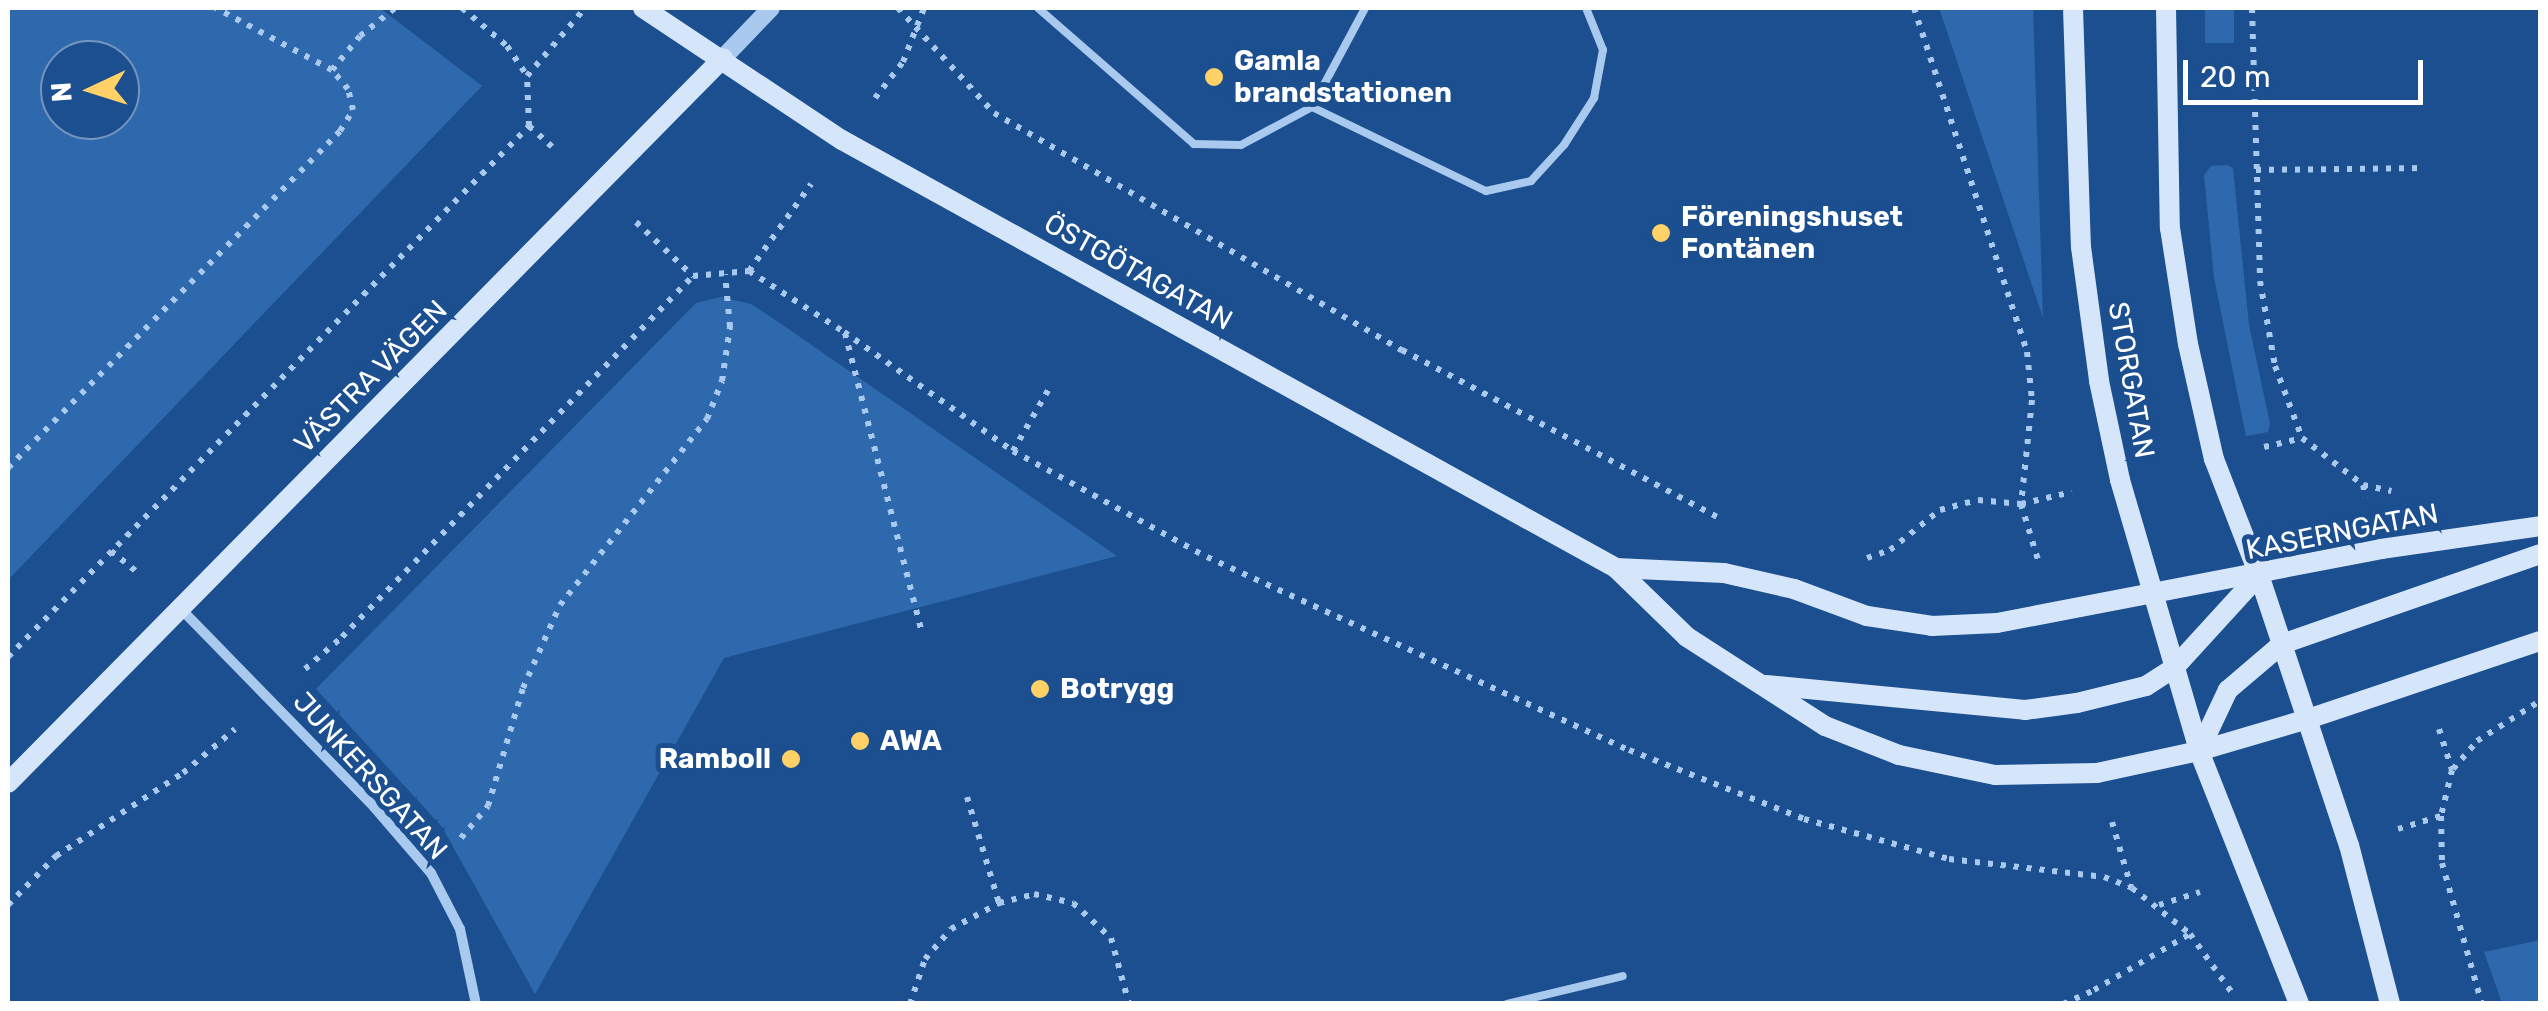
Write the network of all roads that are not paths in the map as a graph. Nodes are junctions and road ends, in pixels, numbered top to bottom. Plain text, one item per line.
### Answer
1 (643, 8) edge
2 (771, 8) edge
3 (1038, 8) edge
4 (1365, 8) edge
5 (1586, 8) edge
6 (2074, 8) edge
7 (2166, 8) edge
8 (723, 58) junction
9 (1312, 107) junction
10 (2540, 526) edge
11 (2540, 554) edge
12 (1616, 568) junction
13 (2259, 575) junction
14 (2154, 596) junction
15 (181, 608) junction
16 (2540, 642) edge
17 (2282, 644) junction
18 (2174, 668) junction
19 (1763, 685) junction
20 (2308, 719) junction
21 (2198, 751) junction
22 (8, 783) edge
23 (1623, 976) dead end
24 (476, 1004) edge
25 (1508, 1004) edge
26 (2299, 1004) edge
27 (2390, 1004) edge

1 - 8 main road, ÖSTGÖTAGATAN
2 - 8 street, VÄSTRA VÄGEN
3 - 9 lane
4 - 9 lane
5 - 9 lane
6 - 14 main road, STORGATAN
7 - 13 main road
8 - 12 main road, ÖSTGÖTAGATAN
8 - 15 main road, VÄSTRA VÄGEN
10 - 13 main road, KASERNGATAN
11 - 17 main road
12 - 14 main road, ÖSTGÖTAGATAN
12 - 19 main road, ÖSTGÖTAGATAN
13 - 14 main road, KASERNGATAN
13 - 17 main road
13 - 18 main road
14 - 18 main road, STORGATAN
15 - 22 main road, VÄSTRA VÄGEN
15 - 24 street, JUNKERSGATAN
16 - 20 main road
17 - 20 main road
17 - 21 main road
18 - 19 main road
18 - 21 main road, STORGATAN
19 - 21 main road, ÖSTGÖTAGATAN
20 - 21 main road
20 - 27 main road
21 - 26 main road, STORGATAN
23 - 25 lane

